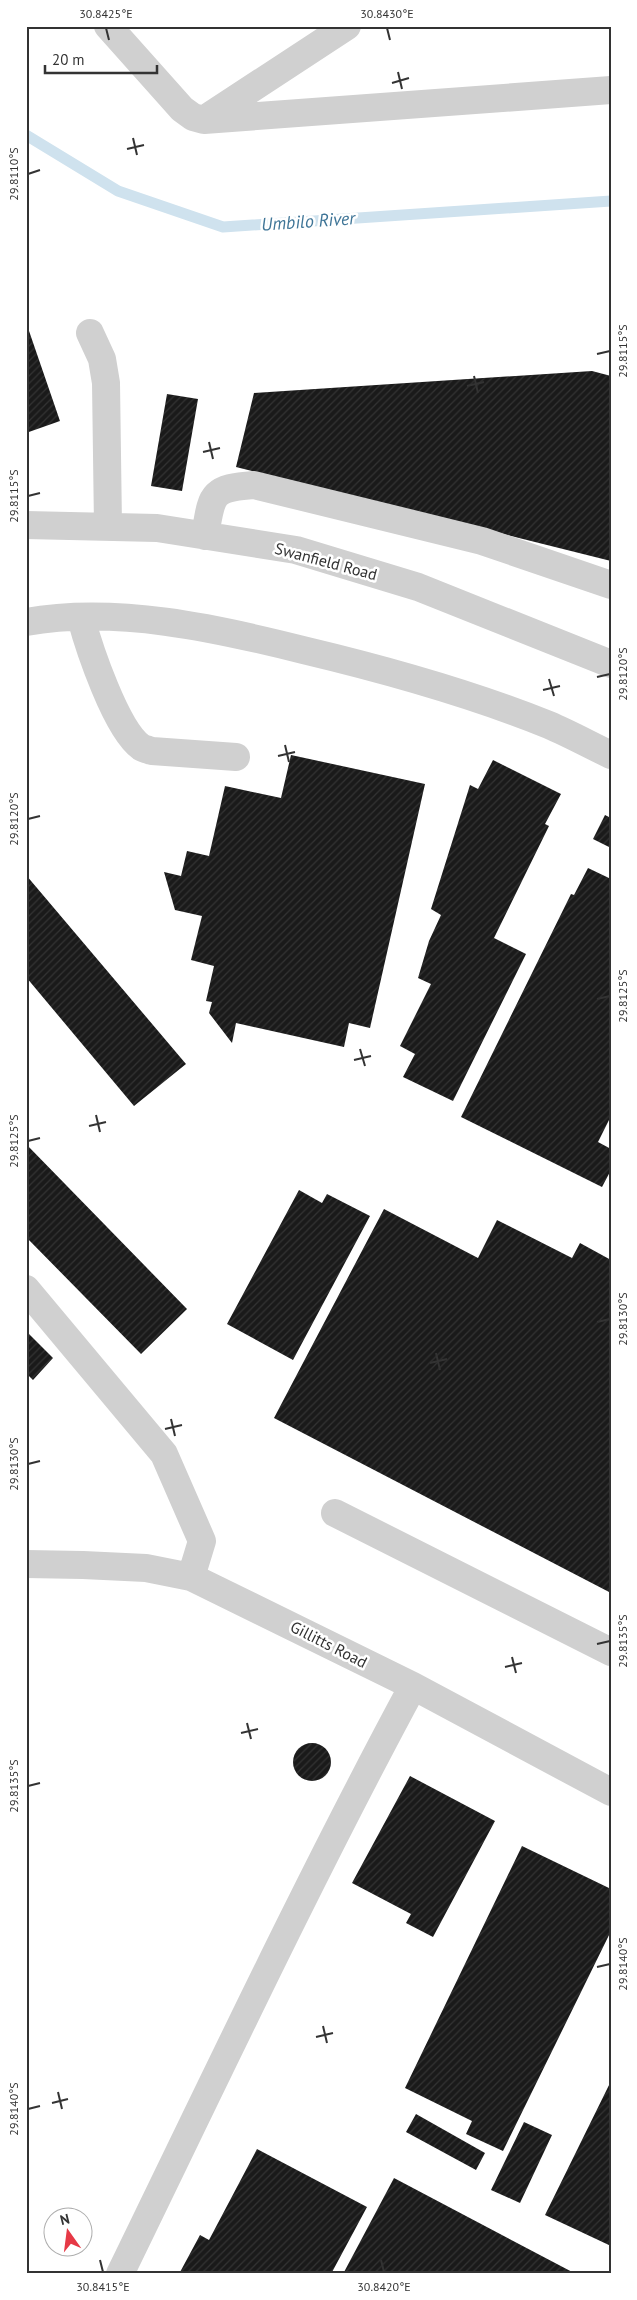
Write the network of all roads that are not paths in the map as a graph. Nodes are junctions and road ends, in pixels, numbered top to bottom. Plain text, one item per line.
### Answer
1 (108, 26) edge
2 (347, 26) edge
3 (611, 90) edge
4 (204, 120) junction
5 (90, 333) dead end
6 (26, 525) edge
7 (108, 526) junction
8 (205, 536) junction
9 (611, 585) edge
10 (81, 618) junction
11 (26, 622) edge
12 (611, 664) edge
13 (611, 755) edge
14 (236, 757) dead end
15 (29, 1295) edge
16 (335, 1513) dead end
17 (26, 1564) edge
18 (191, 1576) junction
19 (611, 1652) edge
20 (413, 1686) junction
21 (611, 1792) edge
22 (120, 2274) edge

1 - 4 street
2 - 4 street
3 - 4 street
5 - 7 street
6 - 7 street, Swanfield Road
7 - 8 street, Swanfield Road
8 - 9 street
8 - 12 street, Swanfield Road
10 - 11 street
10 - 13 street
10 - 14 street
15 - 18 street
16 - 19 street
17 - 18 street, Gillitts Road
18 - 20 street, Gillitts Road
20 - 21 street, Gillitts Road
20 - 22 street

